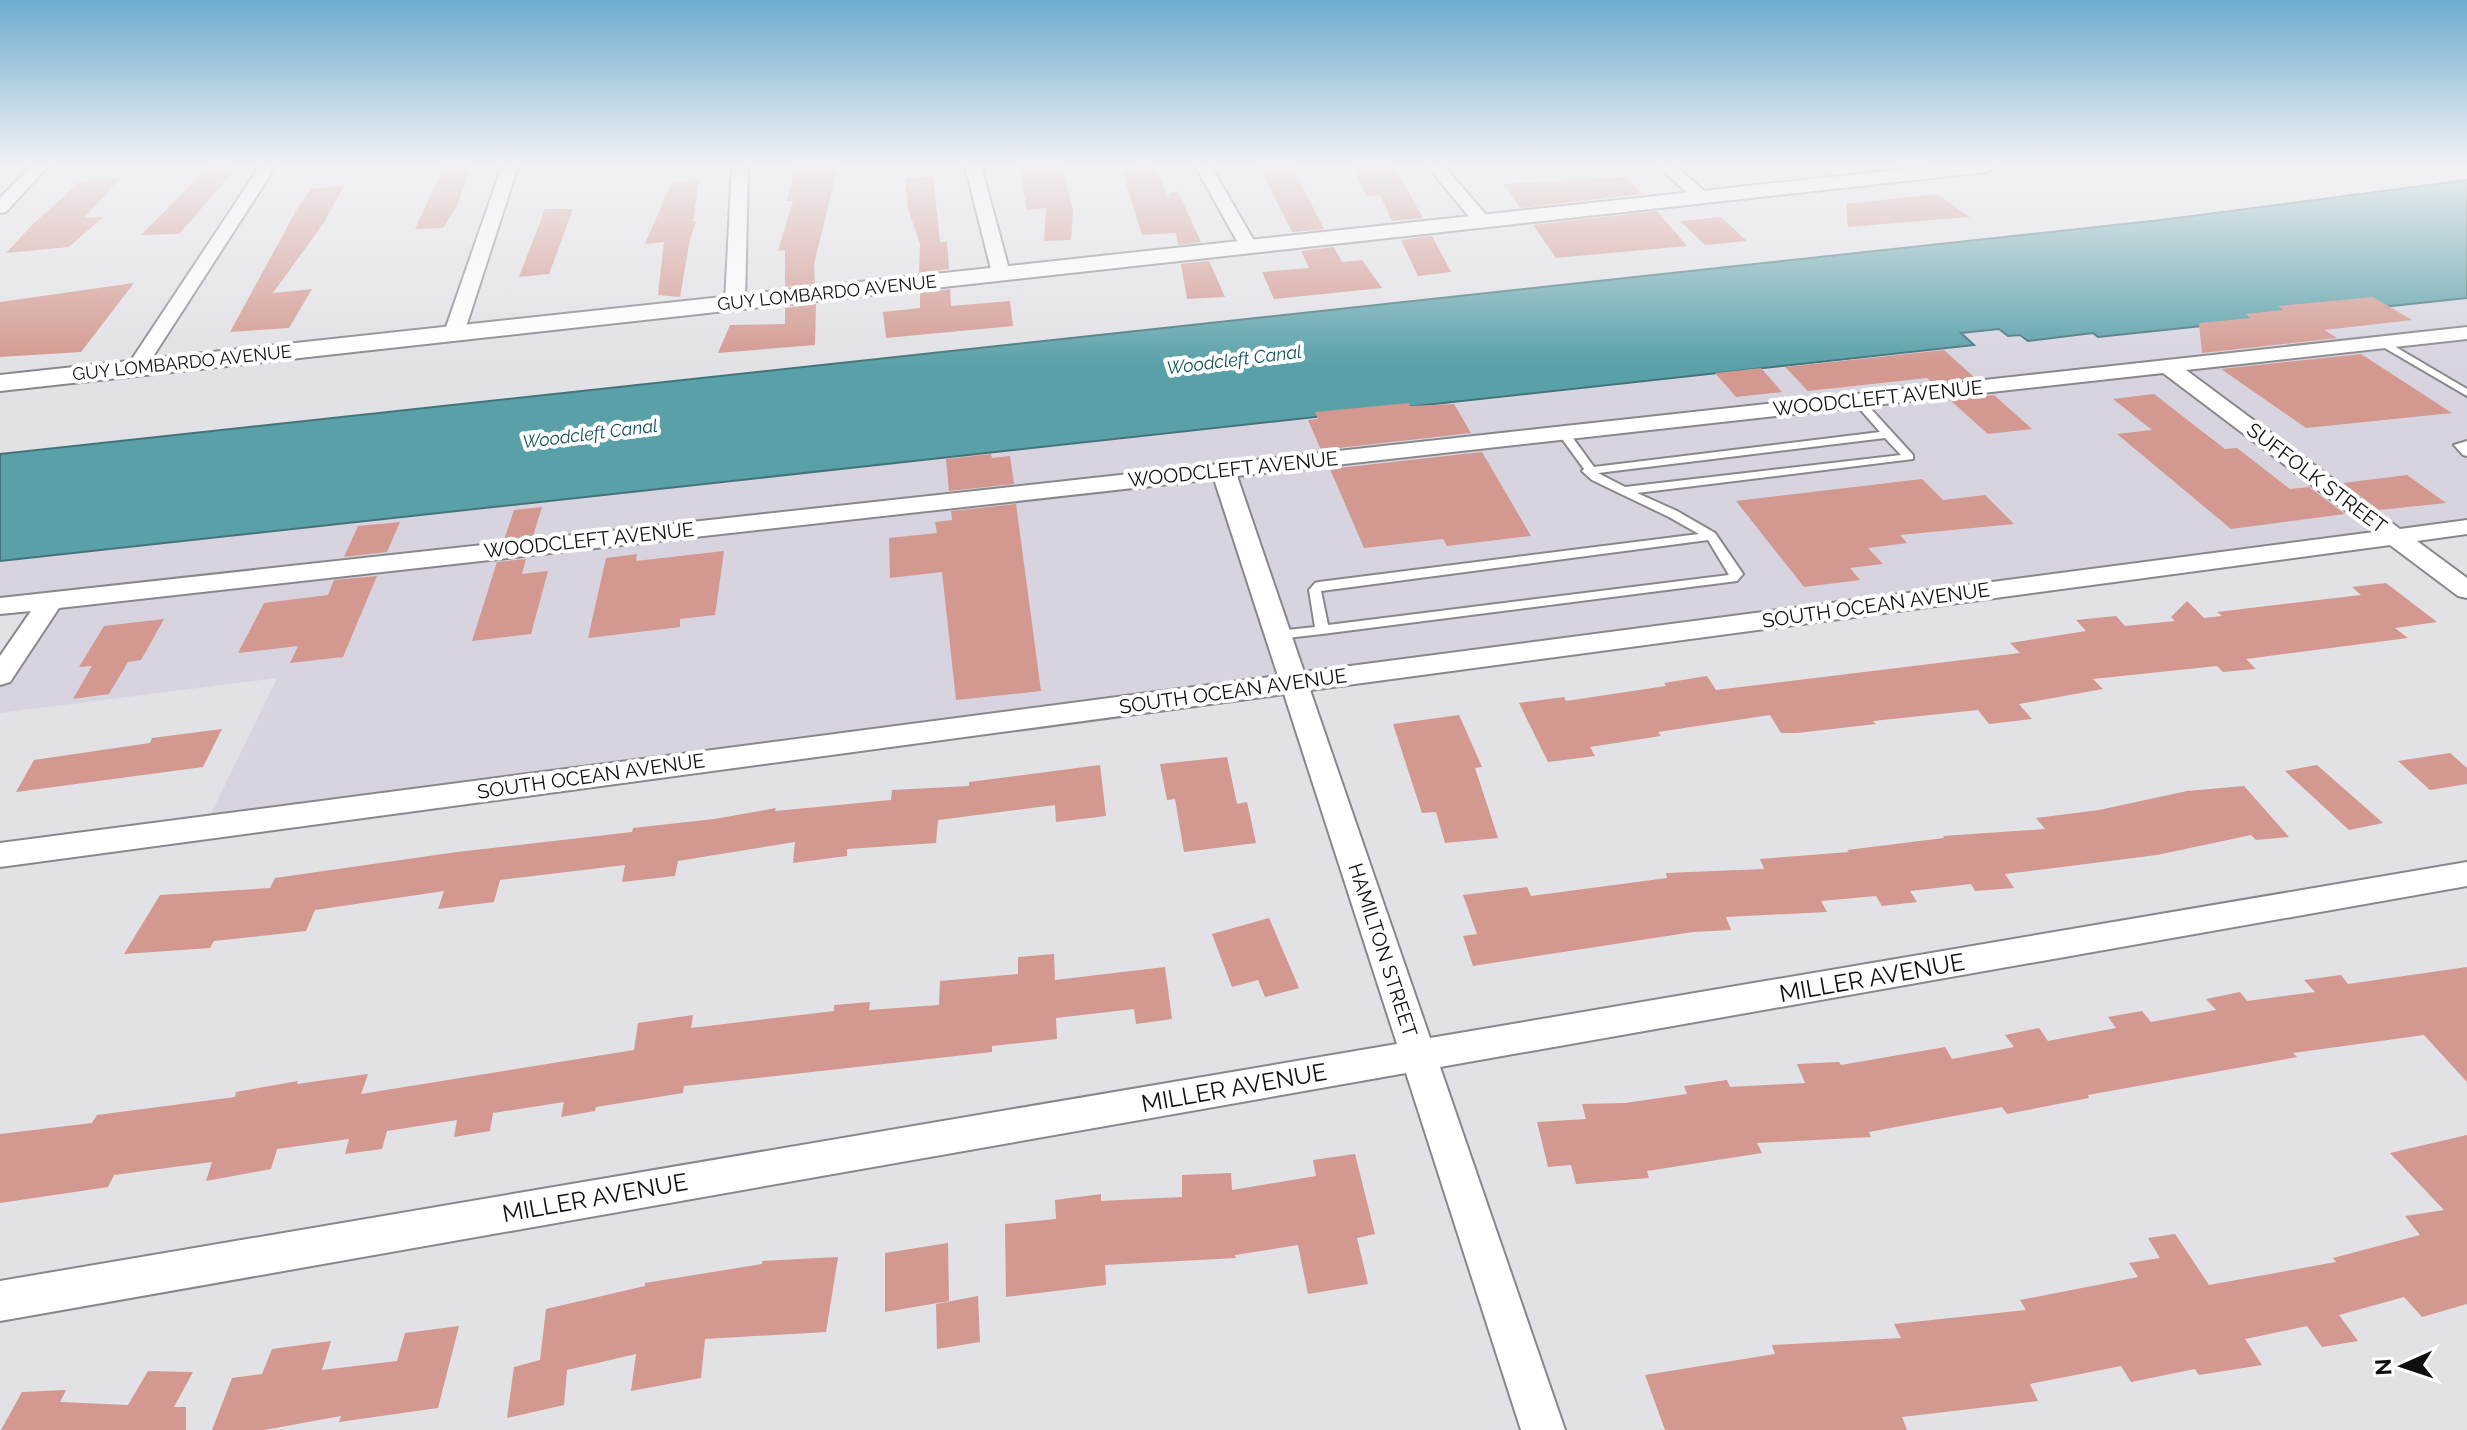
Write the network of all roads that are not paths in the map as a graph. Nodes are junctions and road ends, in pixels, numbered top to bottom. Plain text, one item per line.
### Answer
1 (224, 233) edge
2 (488, 233) edge
3 (738, 233) edge
4 (990, 233) edge
5 (1241, 233) edge
6 (1372, 233) edge
7 (1248, 246) junction
8 (1001, 273) junction
9 (735, 302) junction
10 (454, 333) junction
11 (2467, 333) edge
12 (2382, 342) junction
13 (2167, 366) junction
14 (136, 368) junction
15 (0, 383) edge
16 (2467, 393) edge
17 (1857, 400) junction
18 (1563, 432) junction
19 (1889, 434) junction
20 (2467, 444) edge
21 (2467, 453) edge
22 (1223, 470) junction
23 (1588, 471) junction
24 (1620, 491) junction
25 (2467, 527) edge
26 (1711, 536) junction
27 (2396, 537) junction
28 (2467, 590) edge
29 (51, 600) junction
30 (0, 606) edge
31 (1322, 630) junction
32 (1278, 635) junction
33 (0, 676) edge
34 (1294, 682) junction
35 (0, 855) edge
36 (2467, 874) edge
37 (1418, 1056) junction
38 (0, 1301) edge
39 (1543, 1430) edge

1 - 14 street
2 - 10 street
3 - 9 street
4 - 8 street
5 - 7 street
6 - 7 street, GUY LOMBARDO AVENUE
7 - 8 street, GUY LOMBARDO AVENUE
8 - 9 street, GUY LOMBARDO AVENUE
9 - 10 street, GUY LOMBARDO AVENUE
10 - 14 street, GUY LOMBARDO AVENUE
11 - 12 street, WOODCLEFT AVENUE
12 - 13 street, WOODCLEFT AVENUE
12 - 16 lane
13 - 17 street, WOODCLEFT AVENUE
13 - 27 street, SUFFOLK STREET
14 - 15 street, GUY LOMBARDO AVENUE
17 - 18 street, WOODCLEFT AVENUE
17 - 19 lane
18 - 22 street, WOODCLEFT AVENUE
18 - 23 lane
19 - 23 lane
19 - 24 lane
20 - 21 lane
22 - 29 street, WOODCLEFT AVENUE
22 - 32 street, HAMILTON STREET
23 - 24 lane
24 - 26 lane
25 - 27 street, SOUTH OCEAN AVENUE
26 - 31 lane
26 - 31 lane
27 - 28 street, SUFFOLK STREET
27 - 34 street, SOUTH OCEAN AVENUE
29 - 30 street, WOODCLEFT AVENUE
29 - 33 street
31 - 32 lane
32 - 34 street, HAMILTON STREET
34 - 35 street, SOUTH OCEAN AVENUE
34 - 37 street, HAMILTON STREET
36 - 37 street, MILLER AVENUE
37 - 38 street, MILLER AVENUE
37 - 39 street, HAMILTON STREET

